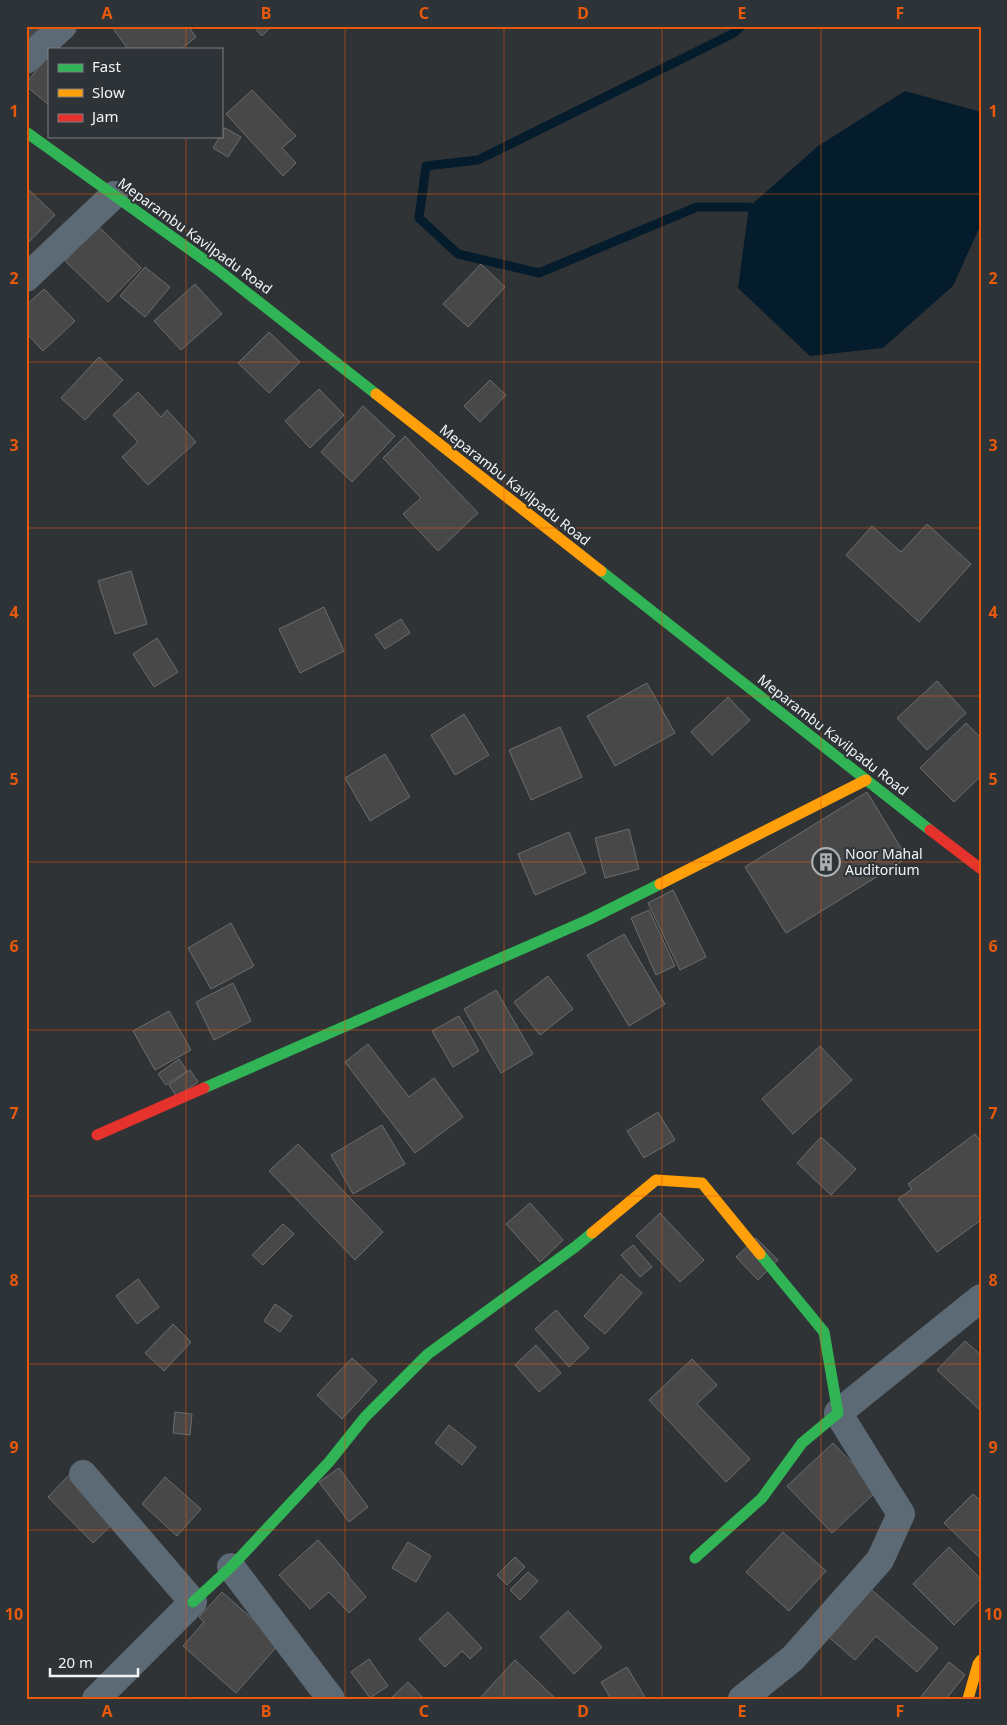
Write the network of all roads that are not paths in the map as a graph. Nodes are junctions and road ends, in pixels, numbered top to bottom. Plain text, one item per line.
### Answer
1 (63, 26) edge
2 (26, 60) edge
3 (26, 132) edge
4 (114, 195) junction
5 (26, 278) edge
6 (866, 780) junction
7 (977, 859) edge
8 (97, 1135) dead end
9 (981, 1298) edge
10 (838, 1413) junction
11 (83, 1474) dead end
12 (695, 1558) dead end
13 (231, 1568) junction
14 (193, 1602) junction
15 (980, 1663) edge
16 (96, 1699) edge
17 (332, 1699) edge
18 (742, 1699) edge
19 (968, 1699) edge

1 - 2 street
3 - 4 street, Meparambu Kavilpadu Road
4 - 5 street
4 - 6 street, Meparambu Kavilpadu Road
6 - 7 street, Meparambu Kavilpadu Road
6 - 8 street
9 - 10 street
10 - 12 street
10 - 13 street
10 - 18 street
11 - 14 street
13 - 14 street
13 - 17 street
14 - 16 street
15 - 19 street

